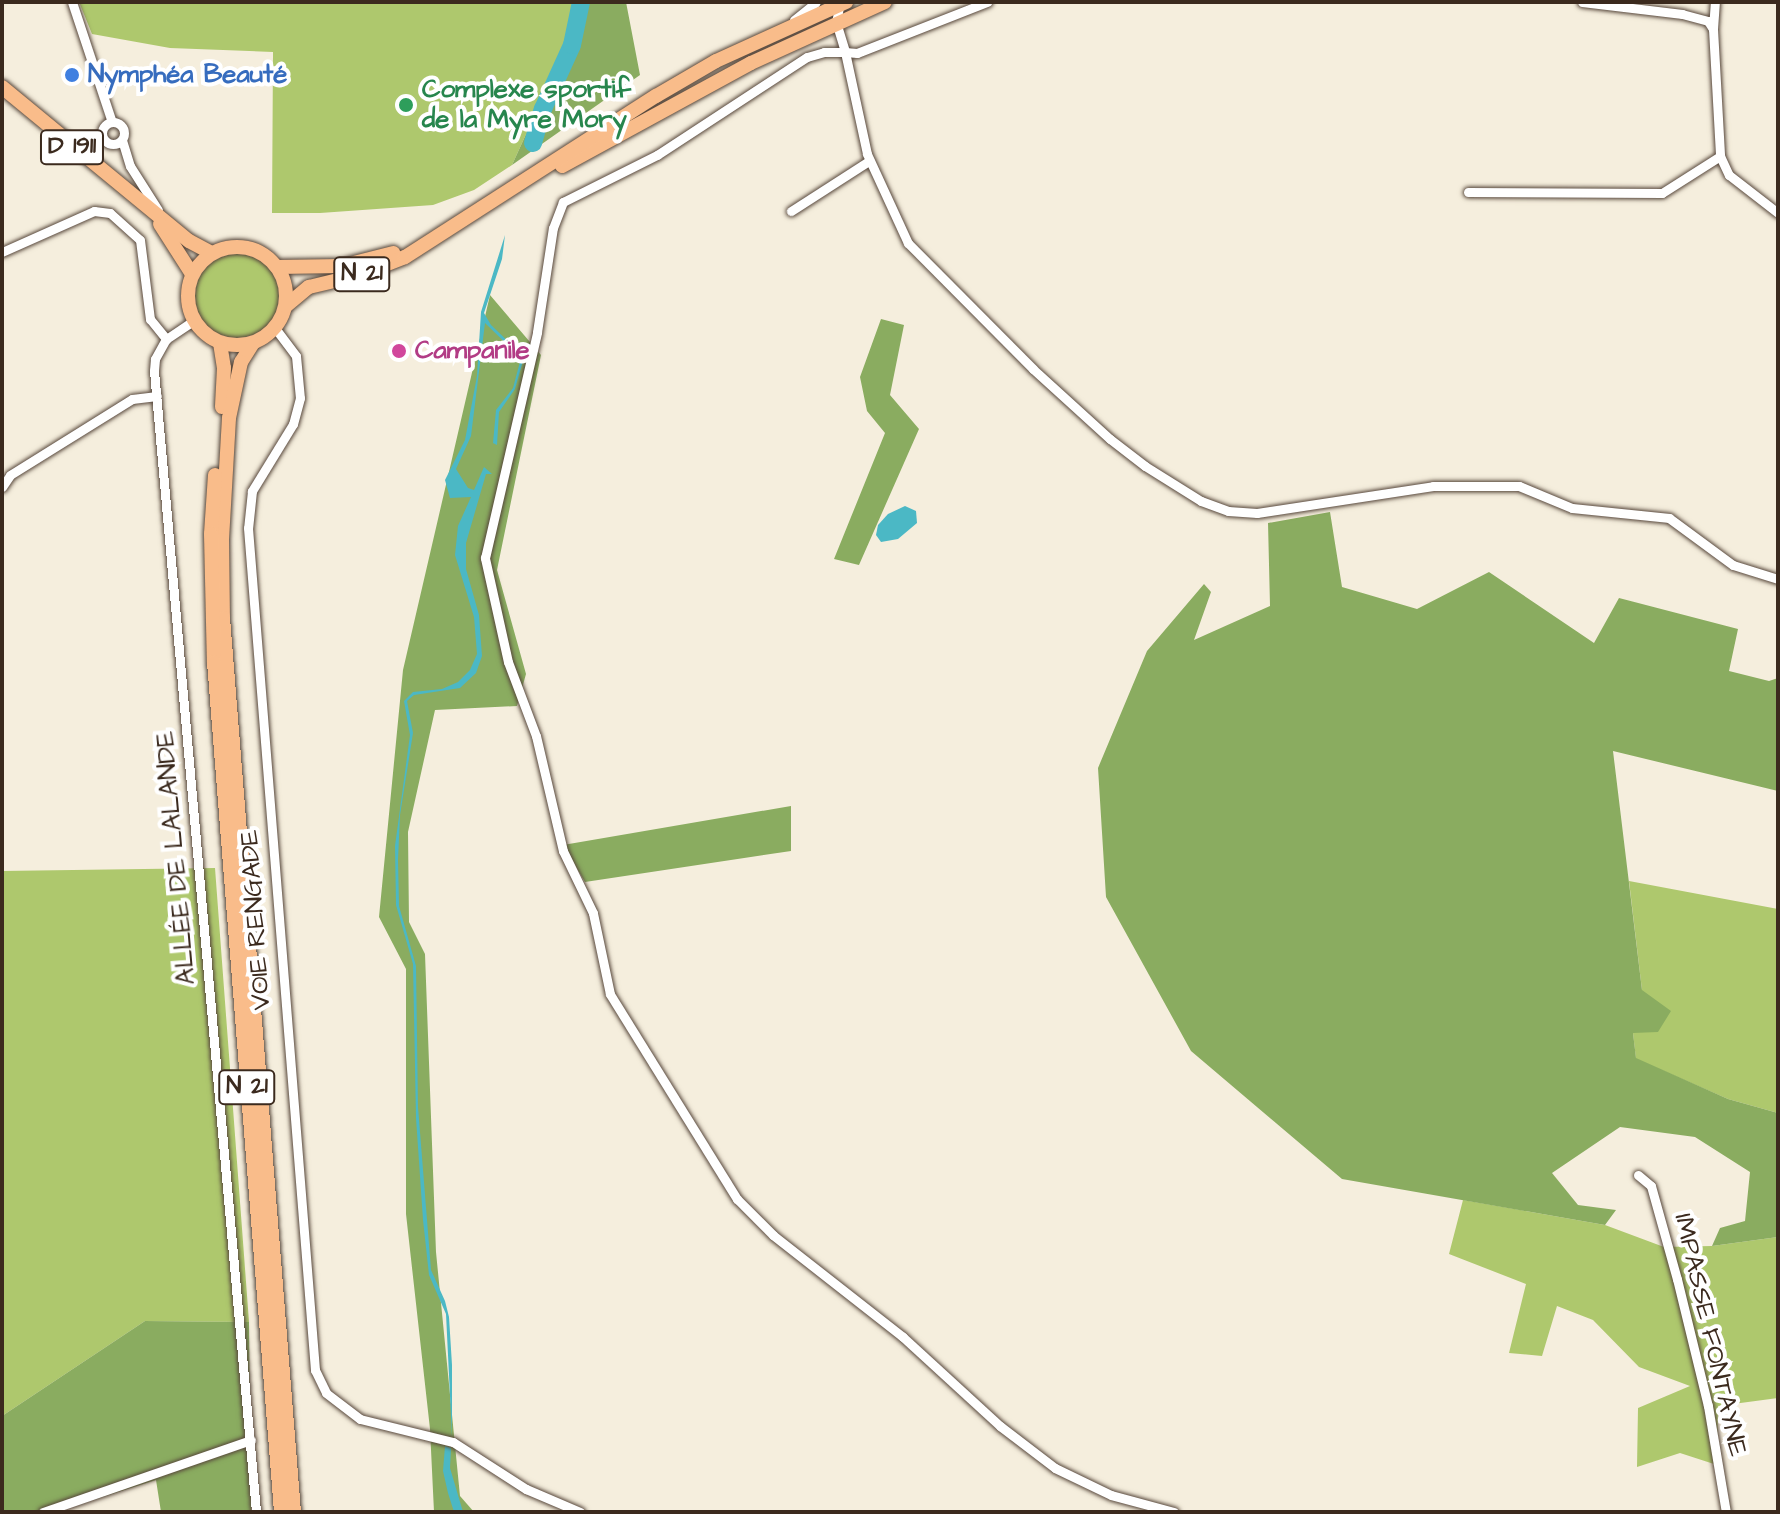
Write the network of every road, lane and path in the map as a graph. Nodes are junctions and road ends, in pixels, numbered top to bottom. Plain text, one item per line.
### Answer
1 (72, 2) edge
2 (816, 2) edge
3 (885, 2) edge
4 (987, 2) edge
5 (1582, 2) edge
6 (1715, 2) edge
7 (842, 3) edge
8 (836, 22) junction
9 (1713, 29) junction
10 (772, 35) junction
11 (845, 52) junction
12 (2, 87) edge
13 (112, 122) junction
14 (122, 140) junction
15 (1720, 156) junction
16 (869, 161) junction
17 (1468, 192) dead end
18 (490, 204) junction
19 (145, 205) junction
20 (791, 211) dead end
21 (1778, 213) edge
22 (166, 223) junction
23 (438, 236) junction
24 (2, 252) edge
25 (212, 253) junction
26 (277, 267) junction
27 (192, 274) junction
28 (286, 306) junction
29 (193, 321) junction
30 (275, 328) junction
31 (166, 339) junction
32 (220, 343) junction
33 (253, 343) junction
34 (157, 396) junction
35 (2, 490) edge
36 (1778, 579) edge
37 (1638, 1175) dead end
38 (251, 1440) junction
39 (43, 1512) edge
40 (256, 1512) edge
41 (281, 1512) edge
42 (294, 1512) edge
43 (580, 1512) edge
44 (1174, 1512) edge
45 (1726, 1512) edge

1 - 13 street
2 - 10 street
3 - 8 main road, N 21
4 - 11 street
5 - 9 street
6 - 9 street
7 - 8 street
7 - 10 main road, N 21
8 - 11 street
8 - 18 main road, N 21
9 - 15 street
10 - 18 main road, N 21
11 - 16 street
11 - 44 street
12 - 19 main road, D 1911
13 - 14 street
13 - 14 street
14 - 22 street
15 - 17 street
15 - 21 street
16 - 20 street
16 - 36 street
18 - 23 main road, N 21
19 - 22 main road, D 1911
19 - 27 main road, D 1911
22 - 25 main road, D 1911
23 - 26 main road, N 21
23 - 28 main road, N 21
24 - 31 street
25 - 26 main road
25 - 27 main road
26 - 28 main road
27 - 29 main road
28 - 30 main road
29 - 31 street
29 - 32 main road
30 - 33 main road
30 - 43 street, VOIE RENGADE
31 - 34 street, ALLÉE DE LALANDE
32 - 33 main road
32 - 41 main road, N 21
33 - 42 main road, N 21
34 - 35 street
34 - 38 street, ALLÉE DE LALANDE
37 - 45 street, IMPASSE FONTAYNE
38 - 39 street
38 - 40 street, ALLÉE DE LALANDE

